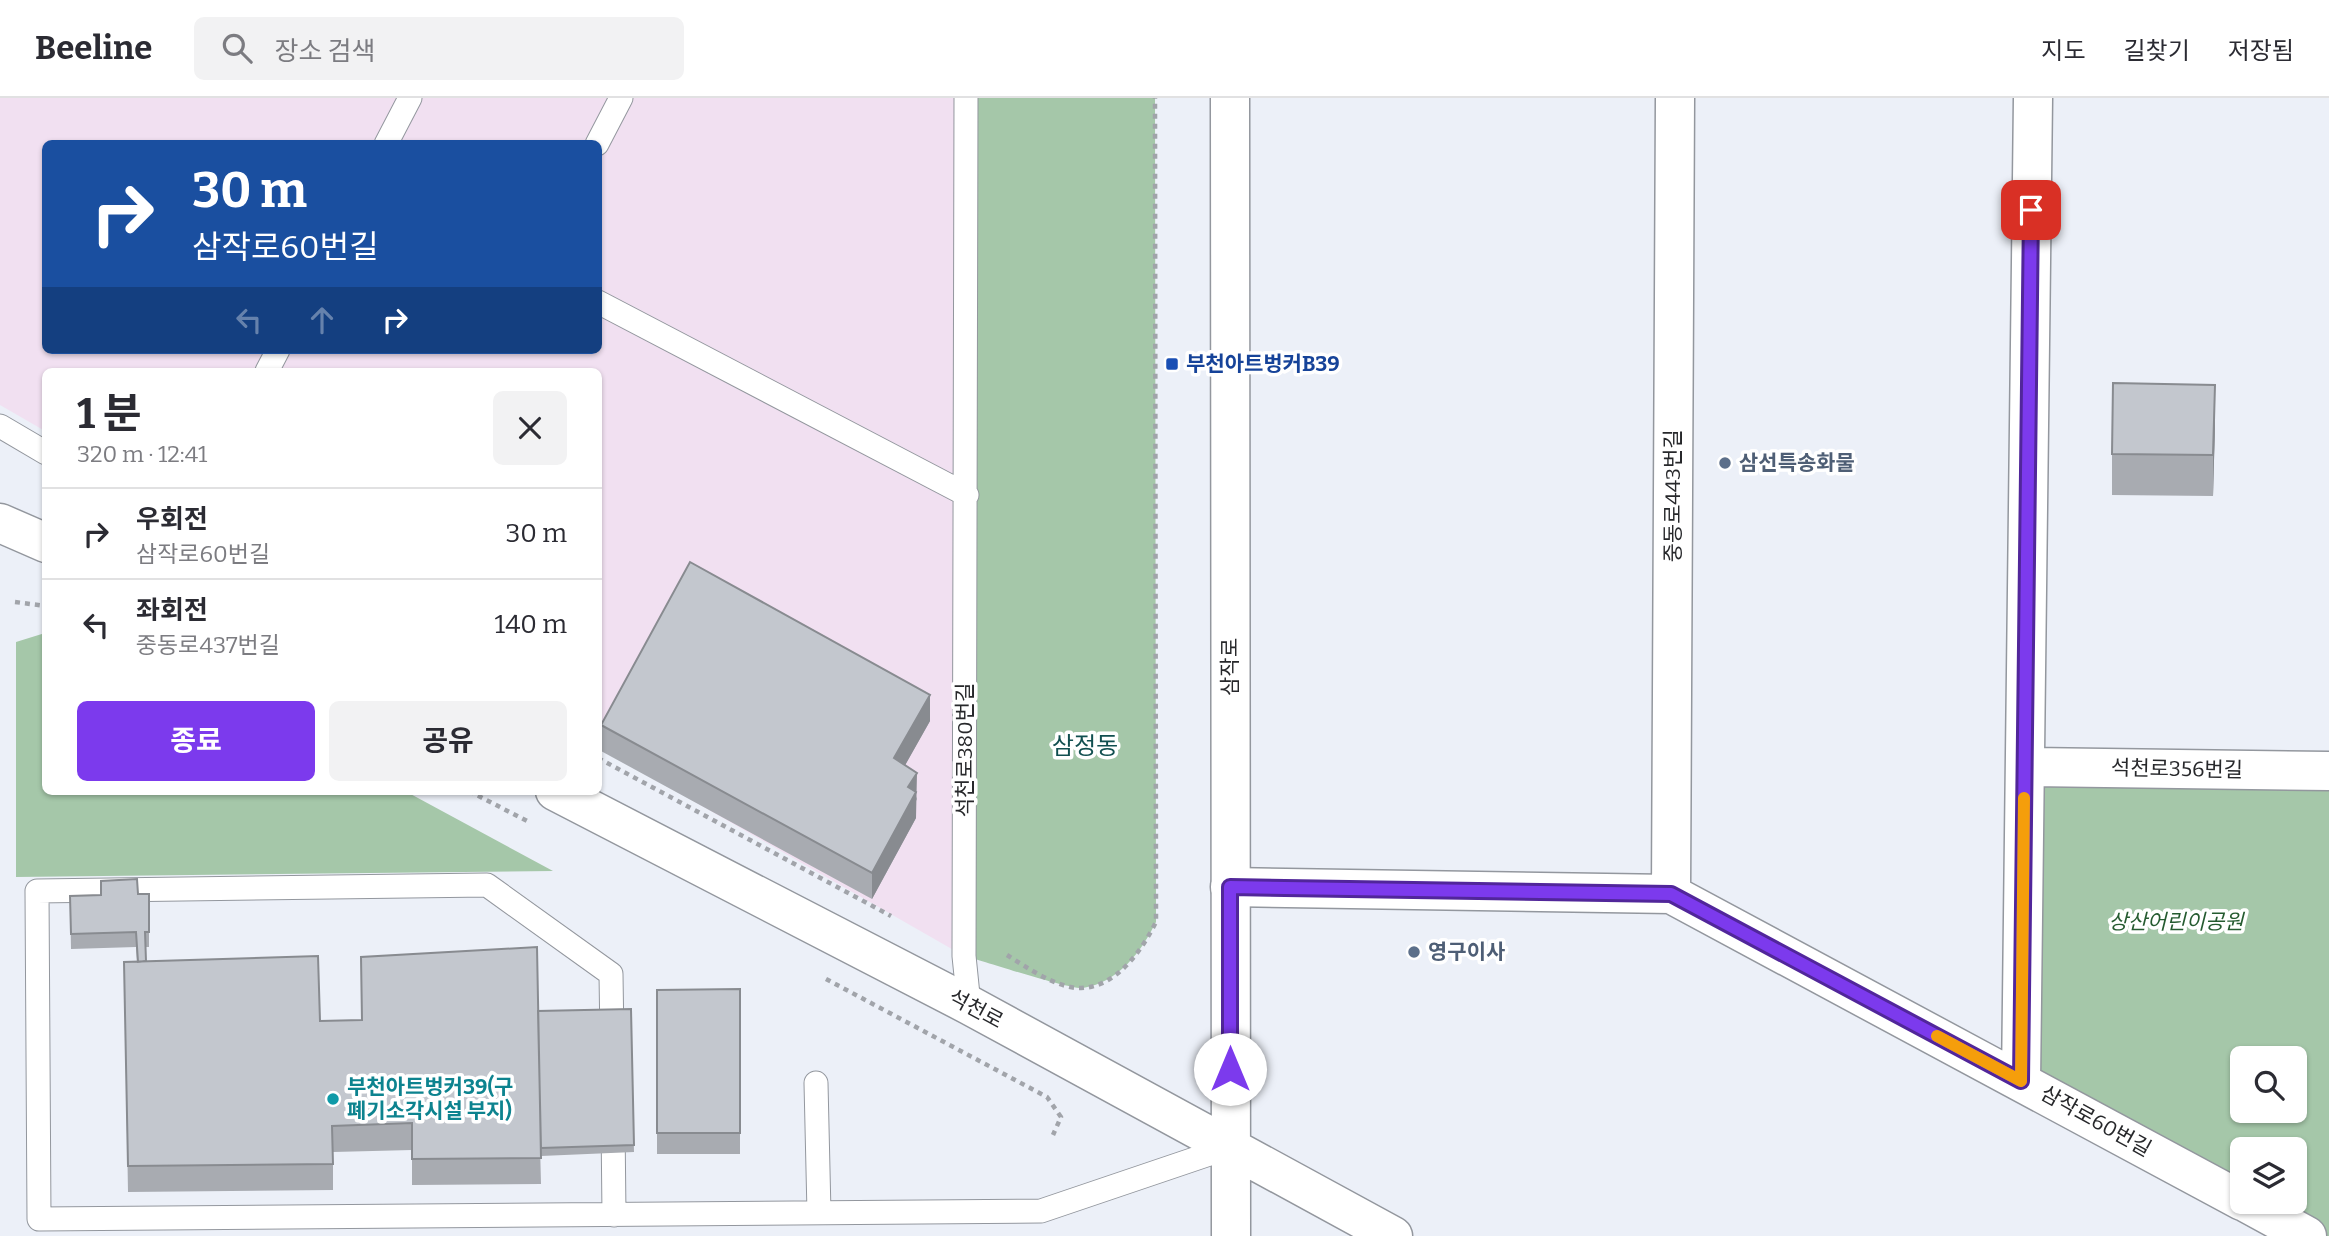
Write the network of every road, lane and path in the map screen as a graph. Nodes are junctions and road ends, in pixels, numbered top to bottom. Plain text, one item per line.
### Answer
1 (410, 98) edge
2 (621, 98) edge
3 (966, 98) edge
4 (1155, 98) edge
5 (1230, 98) edge
6 (1675, 98) edge
7 (2033, 98) edge
8 (388, 140) edge
9 (599, 140) edge
10 (602, 304) edge
11 (0, 426) edge
12 (42, 451) edge
13 (967, 495) junction
14 (0, 523) edge
15 (42, 541) edge
16 (15, 602) dead end
17 (42, 605) edge
18 (602, 760) edge
19 (2025, 767) junction
20 (2329, 771) edge
21 (477, 795) edge
22 (563, 795) edge
23 (529, 822) dead end
24 (1230, 887) junction
25 (1671, 894) junction
26 (891, 916) dead end
27 (1007, 956) dead end
28 (822, 977) dead end
29 (969, 1005) junction
30 (612, 1068) edge
31 (2021, 1081) junction
32 (816, 1083) dead end
33 (612, 1094) edge
34 (1053, 1135) dead end
35 (1230, 1147) junction
36 (2230, 1194) edge
37 (819, 1213) junction
38 (2267, 1214) edge
39 (614, 1215) junction
40 (1231, 1236) edge
41 (1393, 1236) edge
42 (2307, 1236) edge

1 - 8 lane
2 - 9 lane
3 - 13 lane, 석천로380번길
4 - 27 path
5 - 24 street, 삼작로
6 - 25 street, 중동로443번길
7 - 19 street
10 - 13 lane
11 - 12 lane
13 - 29 lane, 석천로380번길
14 - 15 street
16 - 17 path
18 - 26 path
19 - 20 street, 석천로356번길
19 - 31 street
21 - 23 path
22 - 29 street, 석천로
24 - 25 street, 삼작로60번길
24 - 35 street, 삼작로
25 - 31 street, 삼작로60번길
28 - 34 path
29 - 35 street, 석천로
30 - 39 lane
31 - 36 street, 삼작로60번길
32 - 37 lane
33 - 39 lane
35 - 37 lane
35 - 40 street, 삼작로
35 - 41 street, 석천로
37 - 39 lane
38 - 42 street, 삼작로60번길

